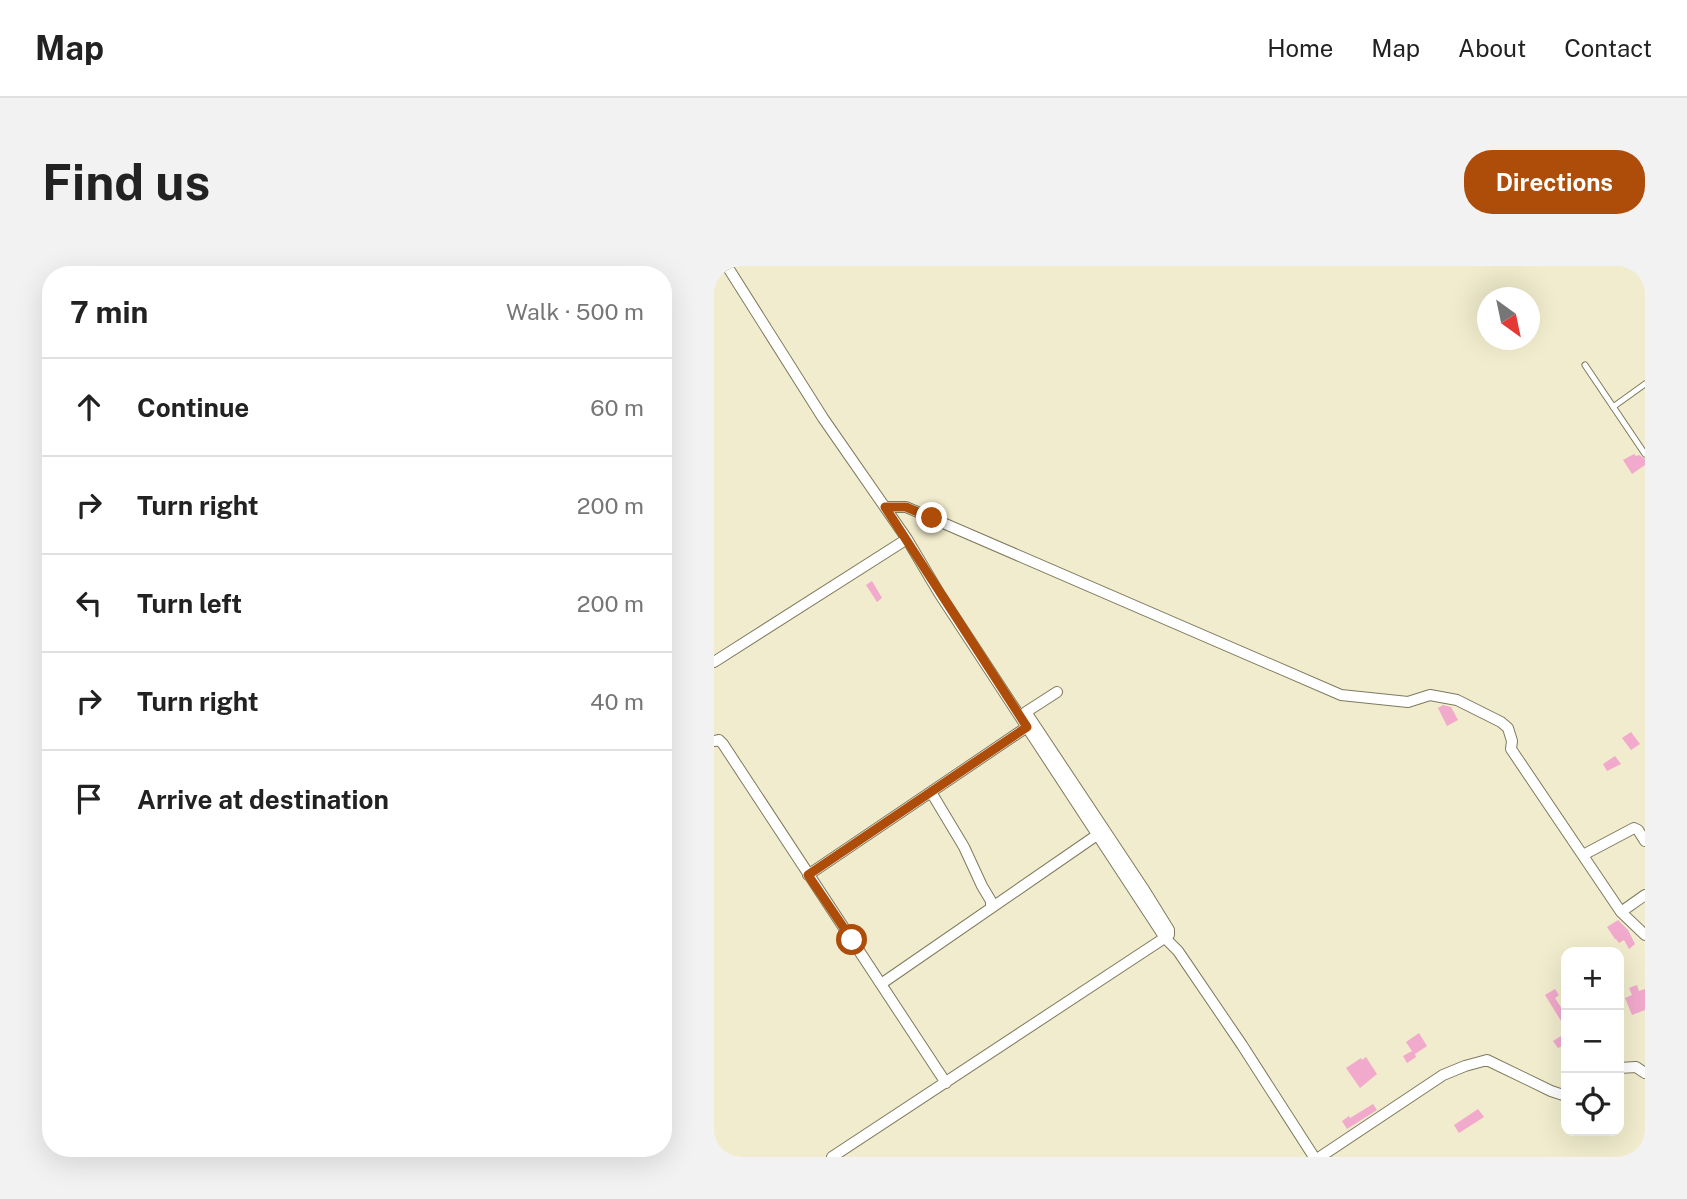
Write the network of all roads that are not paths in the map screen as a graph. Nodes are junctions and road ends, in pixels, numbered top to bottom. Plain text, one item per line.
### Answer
1 (727, 266) edge
2 (1585, 365) dead end
3 (1645, 384) edge
4 (1613, 407) junction
5 (1645, 454) edge
6 (885, 507) junction
7 (907, 539) junction
8 (714, 662) edge
9 (1057, 692) dead end
10 (1027, 727) junction
11 (716, 737) edge
12 (931, 792) junction
13 (1097, 835) junction
14 (1645, 841) edge
15 (1583, 855) junction
16 (808, 875) junction
17 (1645, 895) edge
18 (991, 907) junction
19 (1621, 912) junction
20 (1645, 935) edge
21 (1165, 938) junction
22 (881, 984) junction
23 (1624, 1067) edge
24 (1645, 1073) edge
25 (946, 1083) junction
26 (1561, 1094) edge
27 (832, 1157) edge
28 (1314, 1157) edge
29 (1320, 1157) edge

1 - 6 street
2 - 4 lane
3 - 4 lane
4 - 5 lane
6 - 7 street
6 - 15 street
7 - 8 street
7 - 10 street
9 - 21 street
10 - 12 street
10 - 13 street
11 - 16 street
12 - 16 street
12 - 18 street
13 - 18 street
13 - 21 street
14 - 15 street
15 - 19 street
16 - 22 street
17 - 19 street
18 - 22 street
19 - 20 street
21 - 25 street
21 - 28 street
22 - 25 street
23 - 24 street
25 - 27 street
26 - 29 street

